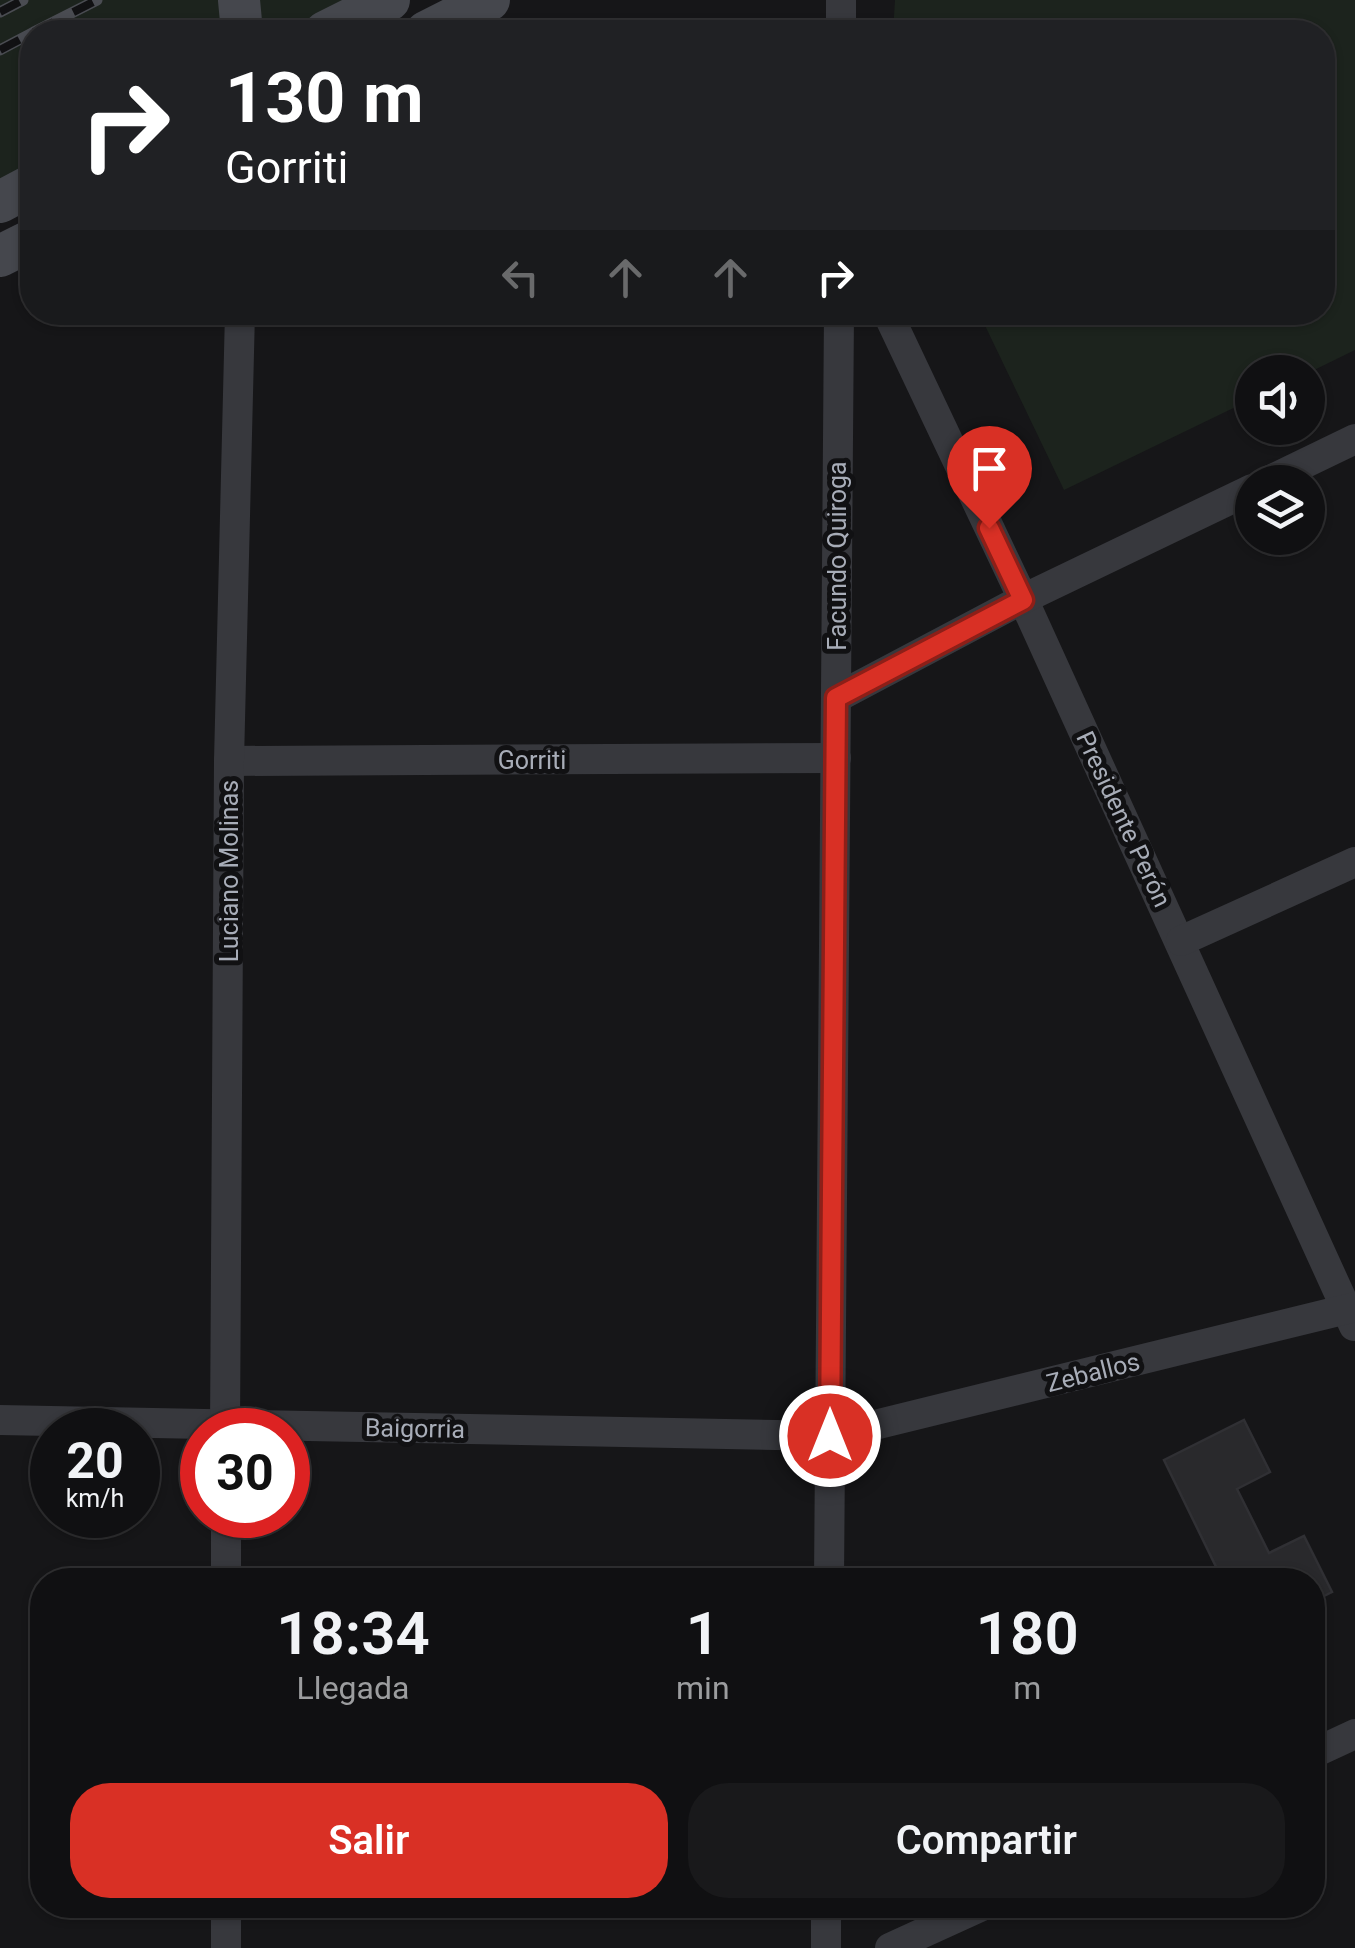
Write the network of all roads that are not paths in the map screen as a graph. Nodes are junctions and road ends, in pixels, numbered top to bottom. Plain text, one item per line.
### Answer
1 (389, 0) edge
2 (489, 0) edge
3 (349, 20) edge
4 (450, 20) edge
5 (240, 325) edge
6 (839, 325) edge
7 (893, 325) edge
8 (1355, 439) edge
9 (1301, 465) edge
10 (1235, 497) edge
11 (1023, 600) junction
12 (836, 698) junction
13 (836, 758) junction
14 (229, 761) junction
15 (1355, 862) edge
16 (1180, 942) junction
17 (1352, 1315) edge
18 (225, 1408) edge
19 (0, 1420) edge
20 (180, 1426) edge
21 (310, 1428) edge
22 (830, 1436) junction
23 (226, 1538) edge
24 (226, 1568) edge
25 (829, 1568) edge
26 (1355, 1734) edge
27 (1325, 1748) edge
28 (226, 1918) edge
29 (826, 1918) edge
30 (956, 1918) edge
31 (226, 1948) edge
32 (826, 1948) edge
33 (890, 1948) edge

1 - 3 main road
2 - 4 main road
5 - 14 street, Luciano Molinas
6 - 12 street, Facundo Quiroga
7 - 11 street, Presidente Perón
8 - 9 street
10 - 11 street
11 - 12 street
11 - 16 street, Presidente Perón
12 - 13 street, Facundo Quiroga
13 - 14 street, Gorriti
13 - 22 street, Facundo Quiroga
14 - 18 street, Luciano Molinas
15 - 16 street
16 - 17 street, Presidente Perón
17 - 22 street, Zeballos
19 - 20 street, Baigorria
21 - 22 street, Baigorria
22 - 25 street, Facundo Quiroga
23 - 24 street
26 - 27 street
28 - 31 street
29 - 32 street
30 - 33 street

